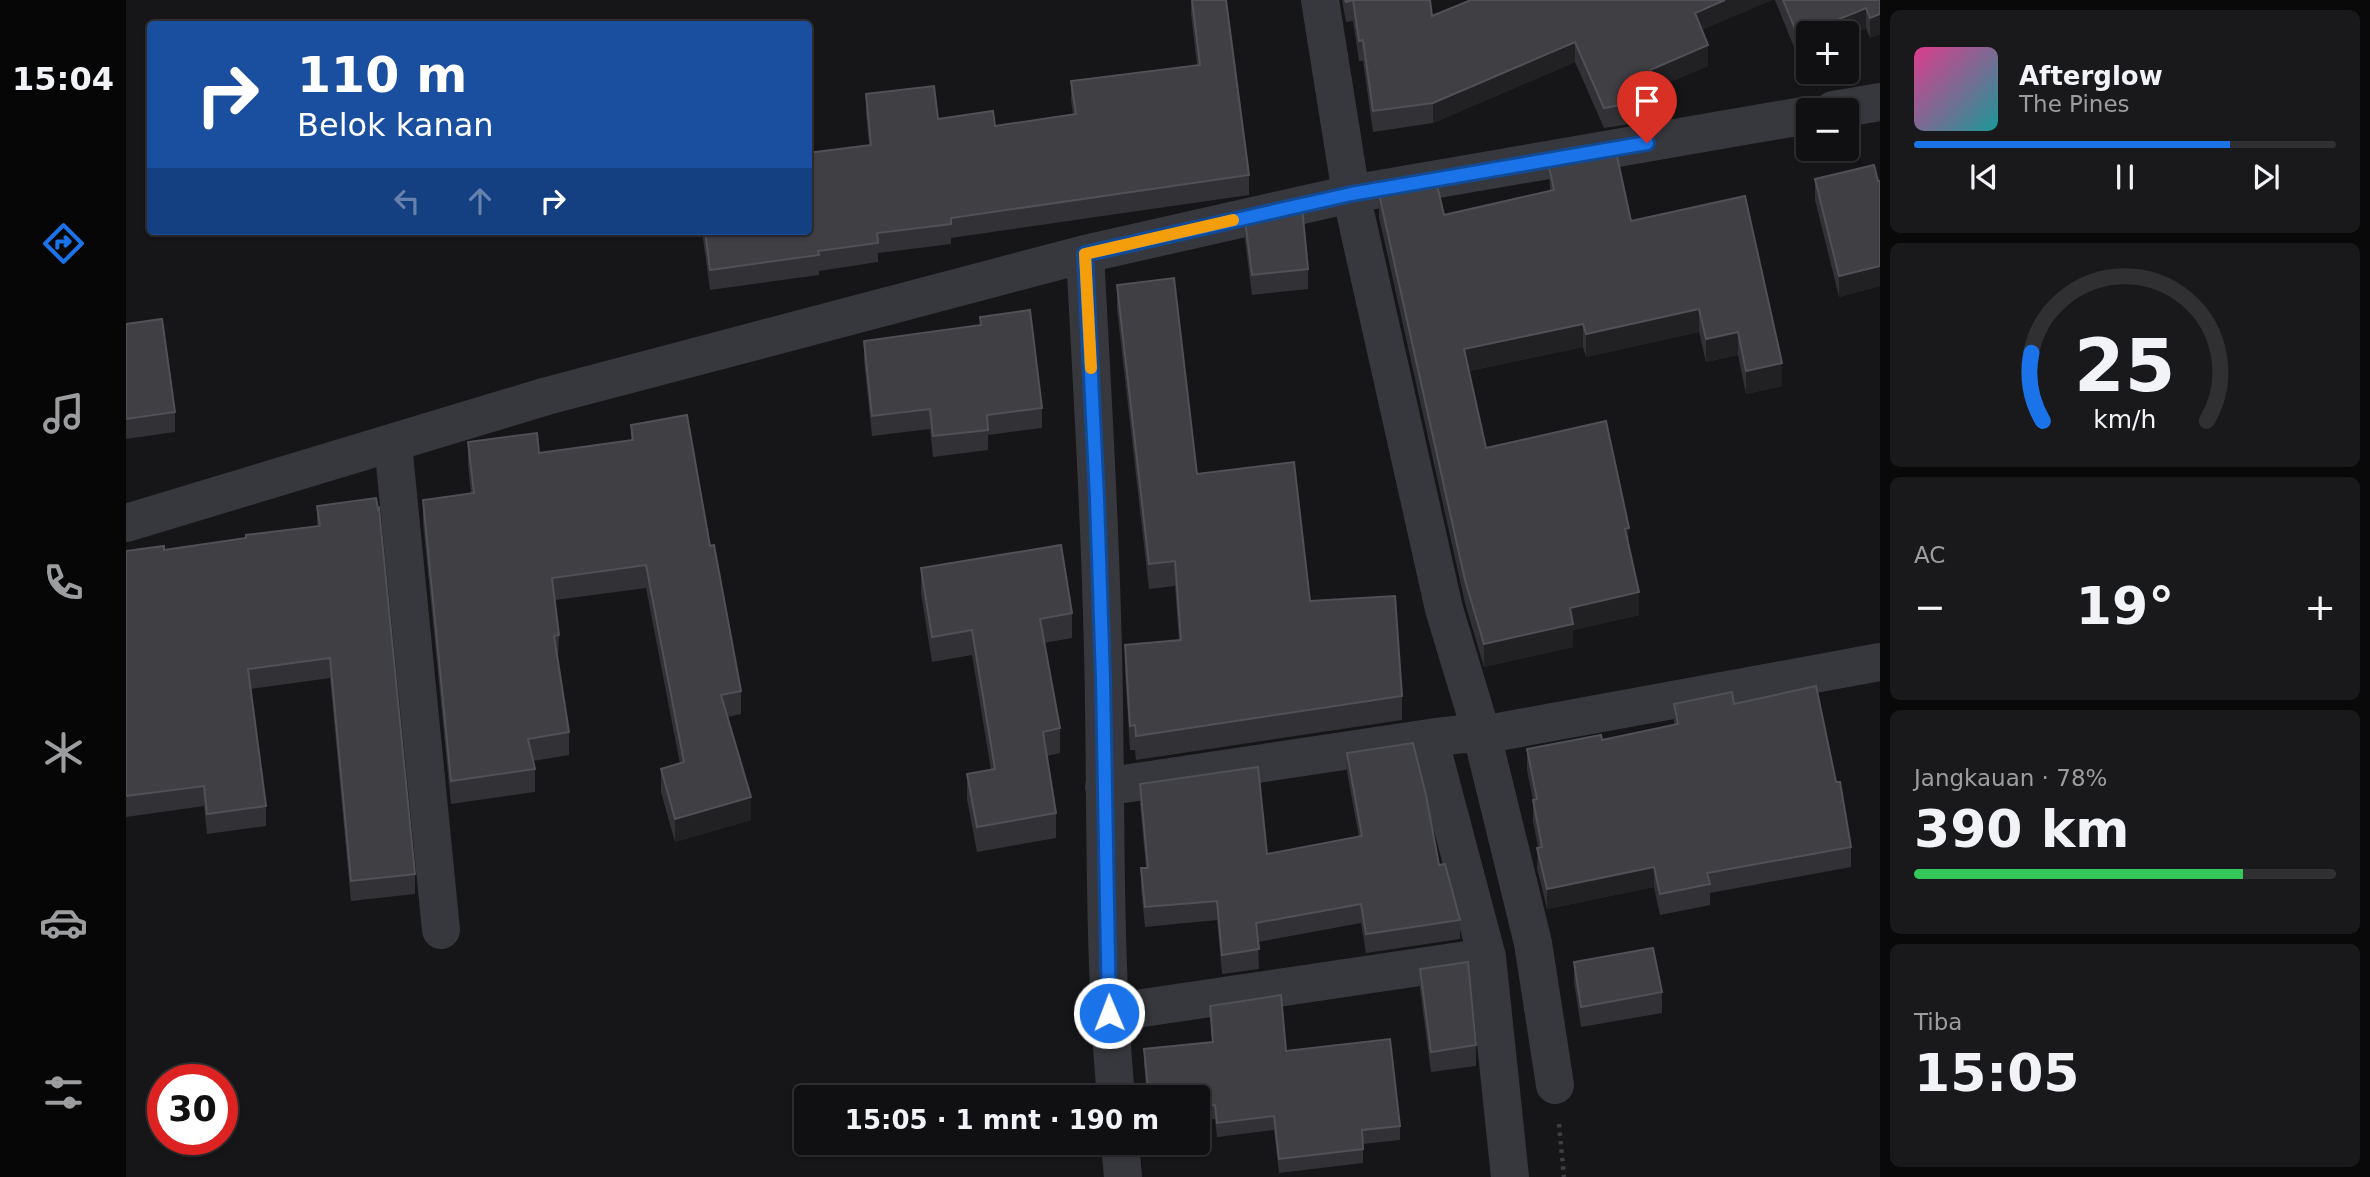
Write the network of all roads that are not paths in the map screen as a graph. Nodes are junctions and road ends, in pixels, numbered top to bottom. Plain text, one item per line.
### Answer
1 (1320, 0) edge
2 (1880, 102) edge
3 (1859, 106) edge
4 (1796, 117) edge
5 (1351, 194) junction
6 (1085, 254) junction
7 (393, 444) junction
8 (126, 523) edge
9 (1880, 662) edge
10 (1453, 736) junction
11 (1104, 787) junction
12 (441, 930) dead end
13 (1487, 957) junction
14 (1109, 1013) junction
15 (1115, 1085) edge
16 (1555, 1085) road end
17 (1121, 1155) edge
18 (1123, 1177) edge
19 (1510, 1177) edge

1 - 5 street
2 - 3 street
4 - 5 street
5 - 6 street
5 - 10 street
6 - 7 street
6 - 11 street
7 - 8 street
7 - 12 street
9 - 10 street
10 - 11 street
10 - 13 street
10 - 16 street
11 - 14 street
13 - 14 street
13 - 19 street
14 - 15 street
17 - 18 street

